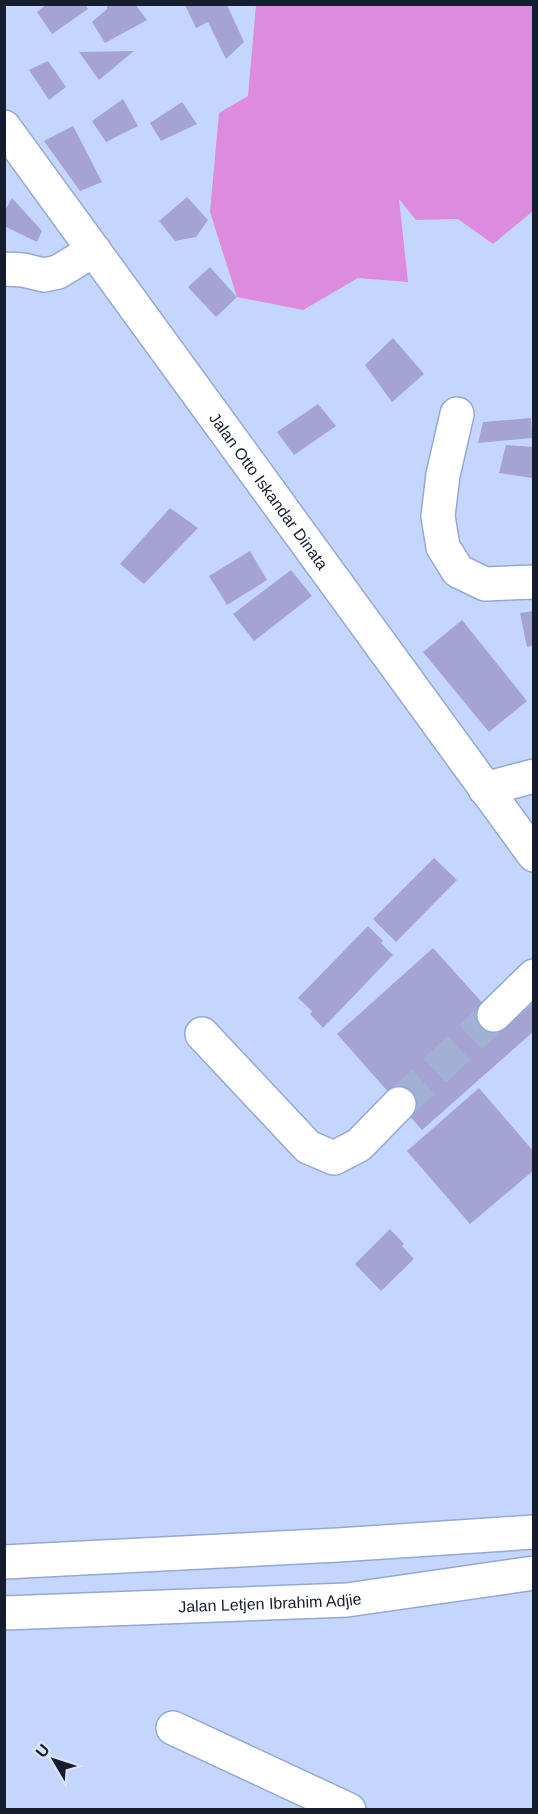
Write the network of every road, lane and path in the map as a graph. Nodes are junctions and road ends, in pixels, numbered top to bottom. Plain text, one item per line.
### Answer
1 (4, 127) edge
2 (94, 250) junction
3 (4, 269) edge
4 (457, 414) dead end
5 (534, 582) edge
6 (534, 776) edge
7 (485, 789) junction
8 (534, 855) edge
9 (534, 976) edge
10 (494, 1015) tunnel mouth
11 (202, 1034) dead end
12 (399, 1104) tunnel mouth
13 (534, 1532) edge
14 (4, 1562) edge
15 (534, 1574) edge
16 (4, 1613) edge
17 (173, 1728) dead end
18 (350, 1809) edge

1 - 2 street, Jalan Otto Iskandar Dinata
2 - 3 street
2 - 7 street, Jalan Otto Iskandar Dinata
4 - 5 street
6 - 7 street
7 - 8 street, Jalan Otto Iskandar Dinata
9 - 10 street
11 - 12 street
13 - 14 street
15 - 16 street, Jalan Letjen Ibrahim Adjie
17 - 18 street

